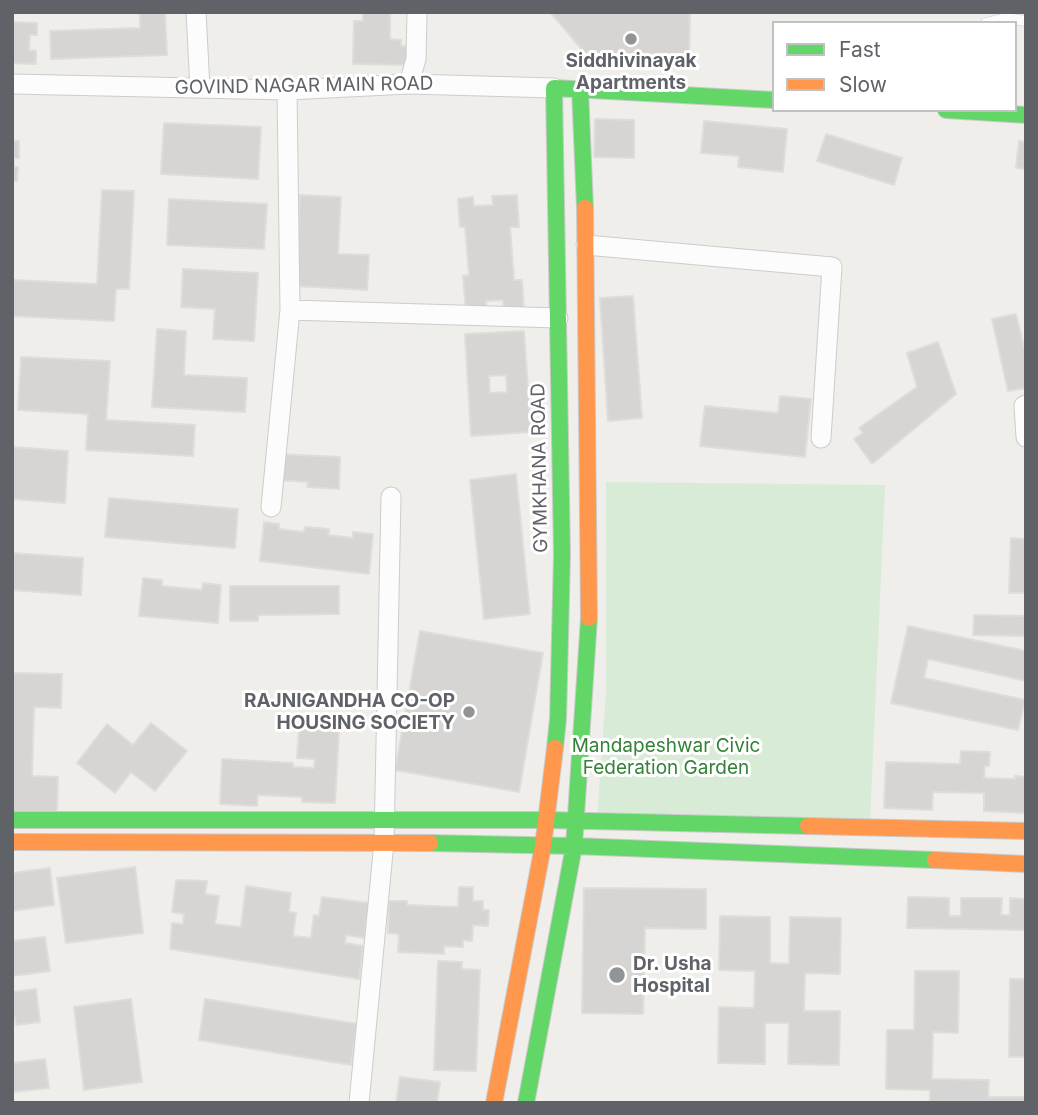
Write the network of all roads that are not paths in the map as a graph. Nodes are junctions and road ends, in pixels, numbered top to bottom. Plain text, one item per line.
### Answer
1 (196, 12) edge
2 (417, 12) edge
3 (994, 21) edge
4 (1026, 21) edge
5 (12, 84) edge
6 (409, 84) junction
7 (200, 88) junction
8 (554, 88) junction
9 (580, 89) junction
10 (287, 90) junction
11 (772, 100) edge
12 (978, 112) edge
13 (1026, 115) edge
14 (586, 244) junction
15 (290, 310) junction
16 (558, 318) junction
17 (1026, 405) edge
18 (1026, 437) edge
19 (821, 438) dead end
20 (391, 498) dead end
21 (271, 507) dead end
22 (12, 820) edge
23 (384, 820) junction
24 (546, 820) junction
25 (575, 821) junction
26 (1026, 831) edge
27 (12, 842) edge
28 (384, 842) junction
29 (543, 846) junction
30 (574, 846) junction
31 (1026, 864) edge
32 (499, 1080) junction
33 (530, 1085) junction
34 (359, 1103) edge
35 (494, 1103) edge
36 (526, 1103) edge

1 - 7 street
2 - 6 street
3 - 4 lane
5 - 7 street, GOVIND NAGAR MAIN ROAD
6 - 8 street, GOVIND NAGAR MAIN ROAD
6 - 10 street, GOVIND NAGAR MAIN ROAD
7 - 10 street, GOVIND NAGAR MAIN ROAD
8 - 9 street
8 - 16 street, GYMKHANA ROAD
9 - 11 street
9 - 14 street
10 - 15 street
12 - 13 street
14 - 19 street
14 - 25 street
15 - 16 street
15 - 21 street
16 - 24 street, GYMKHANA ROAD
17 - 18 street
20 - 23 street
22 - 23 street
23 - 24 street
23 - 28 street
24 - 25 street
24 - 29 street, GYMKHANA ROAD
25 - 26 street
25 - 30 street
27 - 28 street
28 - 29 street
28 - 34 street
29 - 30 street
29 - 32 street, GYMKHANA ROAD
30 - 31 street
30 - 33 street
32 - 33 street
32 - 35 street, GYMKHANA ROAD
33 - 36 street

